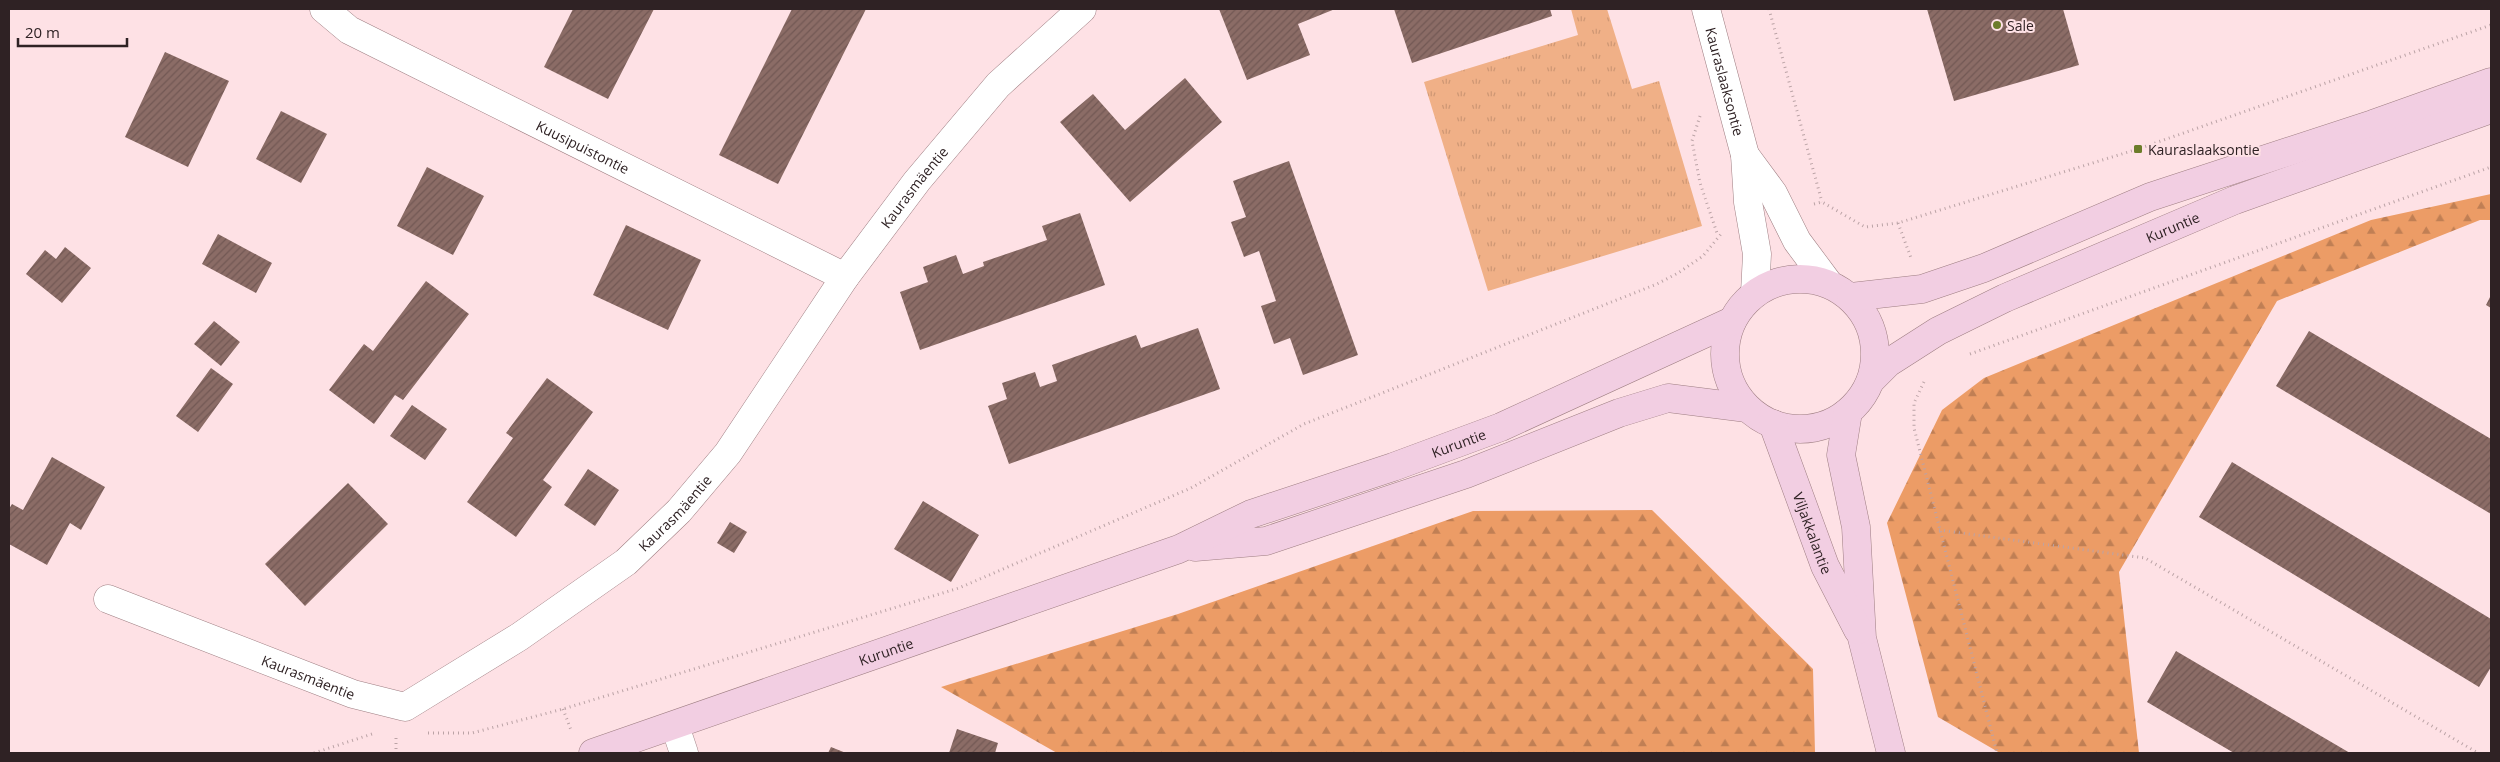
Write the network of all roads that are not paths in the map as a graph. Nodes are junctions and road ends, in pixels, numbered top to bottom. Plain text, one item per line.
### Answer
1 (324, 9) edge
2 (1082, 9) edge
3 (1706, 9) edge
4 (2491, 82) edge
5 (2491, 109) edge
6 (1745, 155) junction
7 (845, 277) junction
8 (1840, 291) junction
9 (1754, 293) junction
10 (1732, 321) junction
11 (1871, 380) junction
12 (1747, 408) junction
13 (1848, 412) junction
14 (1773, 424) junction
15 (1179, 549) junction
16 (108, 598) dead end
17 (1862, 638) junction
18 (675, 726) junction
19 (593, 753) edge
20 (684, 753) edge
21 (1891, 753) edge

1 - 7 street, Kuusipuistontie
2 - 7 street, Kaurasmäentie
3 - 6 street, Kauraslaaksontie
4 - 8 main road
5 - 11 main road, Kuruntie
6 - 8 street, Kauraslaaksontie
6 - 9 street, Kauraslaaksontie
7 - 16 street, Kaurasmäentie
8 - 9 main road
8 - 11 main road
9 - 10 main road
10 - 12 main road
10 - 15 main road, Kuruntie
11 - 13 main road
12 - 14 main road
12 - 15 main road, Kuruntie
13 - 14 main road
13 - 17 main road, Viljakkalantie
14 - 17 main road, Viljakkalantie
15 - 18 main road, Kuruntie
17 - 21 main road, Viljakkalantie
18 - 19 main road, Kuruntie
18 - 20 street

